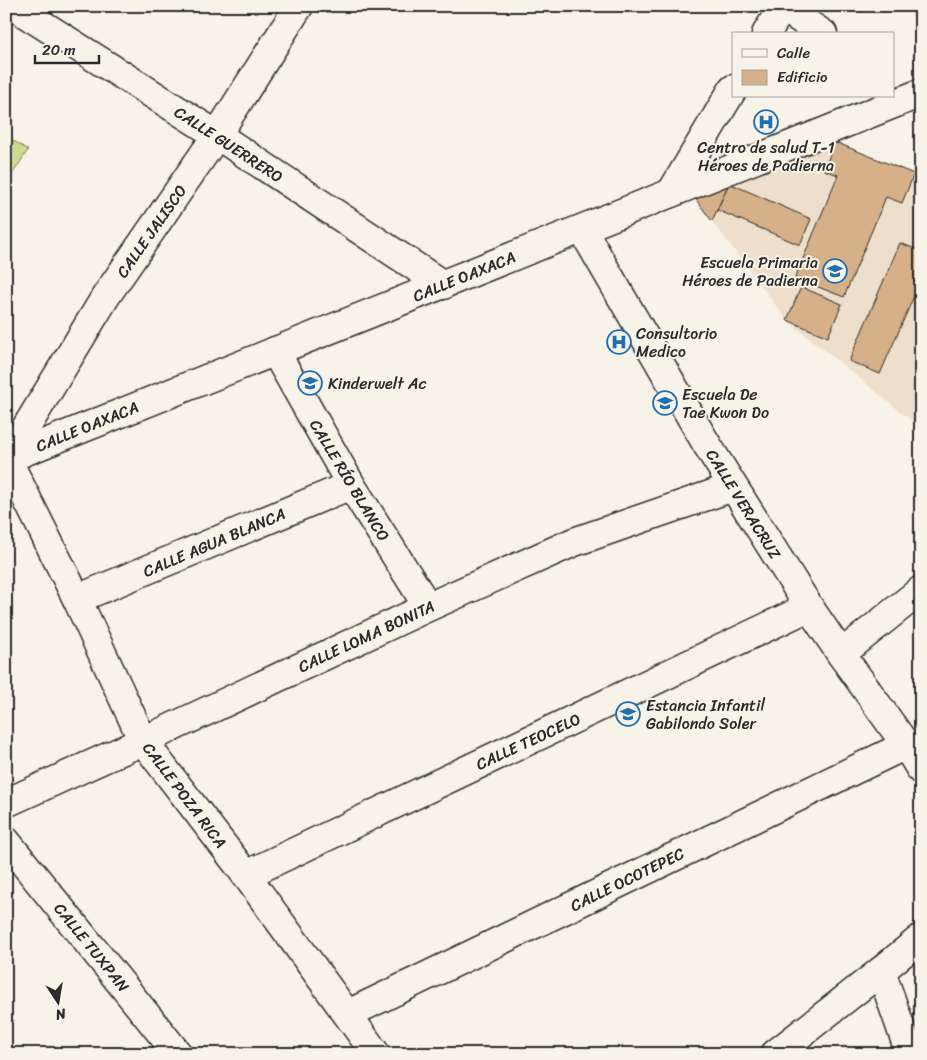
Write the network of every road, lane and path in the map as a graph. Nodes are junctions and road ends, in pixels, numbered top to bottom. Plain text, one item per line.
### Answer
1 (13, 6) edge
2 (299, 6) edge
3 (782, 7) edge
4 (767, 32) edge
5 (820, 32) edge
6 (894, 81) edge
7 (732, 91) edge
8 (919, 94) edge
9 (217, 135) junction
10 (671, 193) junction
11 (582, 229) junction
12 (443, 285) junction
13 (274, 351) junction
14 (6, 459) edge
15 (351, 484) junction
16 (733, 487) junction
17 (921, 590) edge
18 (77, 599) junction
19 (809, 606) junction
20 (428, 607) junction
21 (841, 654) junction
22 (143, 741) junction
23 (906, 744) junction
24 (921, 770) edge
25 (6, 803) edge
26 (6, 841) edge
27 (246, 875) junction
28 (921, 938) edge
29 (881, 971) junction
30 (348, 1014) junction
31 (178, 1054) edge
32 (376, 1054) edge
33 (775, 1054) edge
34 (910, 1054) edge

1 - 9 street, CALLE GUERRERO
2 - 9 street, CALLE JALISCO
3 - 4 street
3 - 5 street
6 - 8 street
7 - 10 street
8 - 10 street, CALLE OAXACA
9 - 12 street, CALLE GUERRERO
9 - 14 street, CALLE JALISCO
10 - 11 street, CALLE OAXACA
11 - 12 street, CALLE OAXACA
11 - 16 street, CALLE VERACRUZ
12 - 13 street, CALLE OAXACA
13 - 14 street, CALLE OAXACA
13 - 15 street, CALLE RÍO BLANCO
14 - 18 street, CALLE POZA RICA
15 - 18 street, CALLE AGUA BLANCA
15 - 20 street, CALLE RÍO BLANCO
16 - 19 street, CALLE VERACRUZ
16 - 20 street, CALLE LOMA BONITA
17 - 21 street
18 - 22 street, CALLE POZA RICA
19 - 21 street, CALLE VERACRUZ
19 - 27 street, CALLE TEOCELO
20 - 22 street, CALLE LOMA BONITA
21 - 23 street, CALLE VERACRUZ
22 - 25 street, CALLE LOMA BONITA
22 - 27 street, CALLE POZA RICA
23 - 24 street, CALLE VERACRUZ
23 - 30 street, CALLE OCOTEPEC
26 - 31 street, CALLE TUXPAN
27 - 30 street, CALLE POZA RICA
28 - 29 street
29 - 33 street
29 - 34 street
30 - 32 street, CALLE POZA RICA

